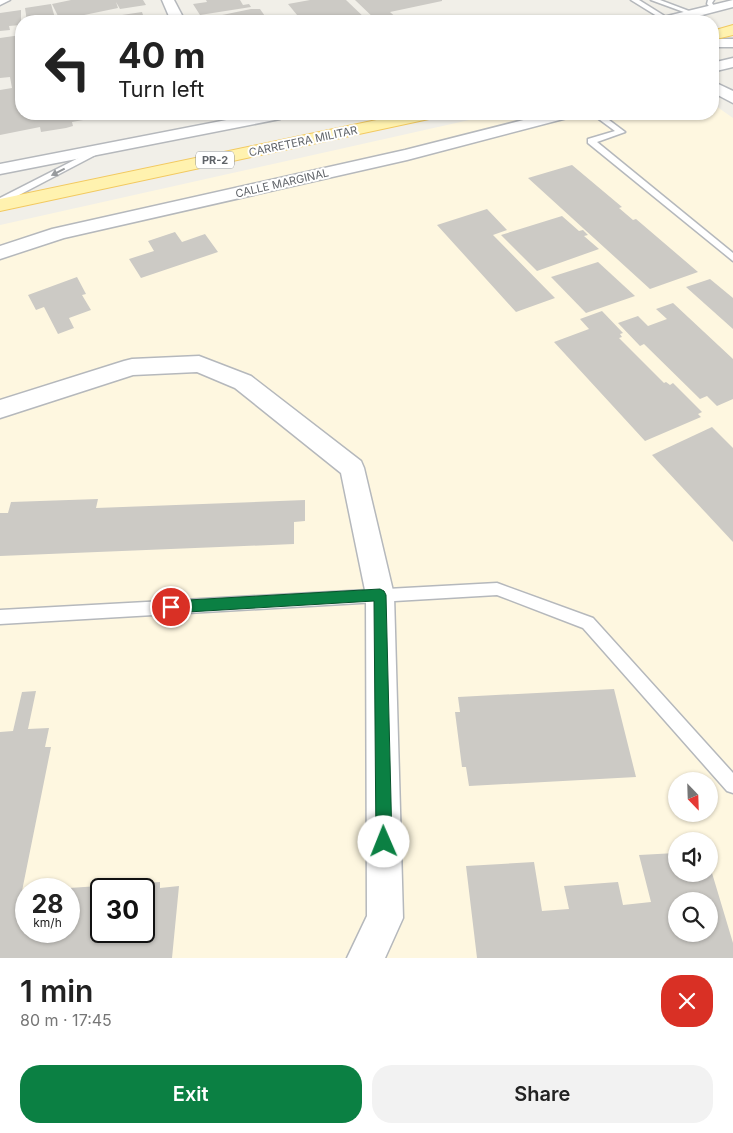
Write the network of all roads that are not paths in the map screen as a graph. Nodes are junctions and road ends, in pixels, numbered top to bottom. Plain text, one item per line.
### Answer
1 (0, 0) edge
2 (4, 0) edge
3 (168, 0) edge
4 (634, 0) edge
5 (654, 0) edge
6 (712, 4) edge
7 (733, 4) edge
8 (694, 14) junction
9 (175, 15) edge
10 (657, 15) edge
11 (690, 15) edge
12 (733, 30) edge
13 (719, 34) edge
14 (719, 43) edge
15 (733, 43) edge
16 (733, 62) edge
17 (719, 66) edge
18 (719, 89) edge
19 (733, 98) edge
20 (223, 120) edge
21 (400, 120) edge
22 (542, 120) edge
23 (604, 120) edge
24 (101, 150) junction
25 (0, 169) edge
26 (0, 204) edge
27 (0, 253) edge
28 (733, 258) edge
29 (0, 409) edge
30 (380, 595) junction
31 (0, 617) edge
32 (733, 785) edge
33 (366, 958) edge

1 - 2 street
3 - 9 street
4 - 10 lane
5 - 8 lane
6 - 7 street
6 - 8 street
8 - 11 street
12 - 13 main road
14 - 15 street
16 - 17 street
18 - 19 street
20 - 24 street
21 - 26 main road, CARRETERA MILITAR / PR-2
22 - 27 street, CALLE MARGINAL
23 - 28 lane
24 - 25 street
24 -> 26 lane
29 - 30 street
30 - 31 lane
30 - 32 lane
30 - 33 street

